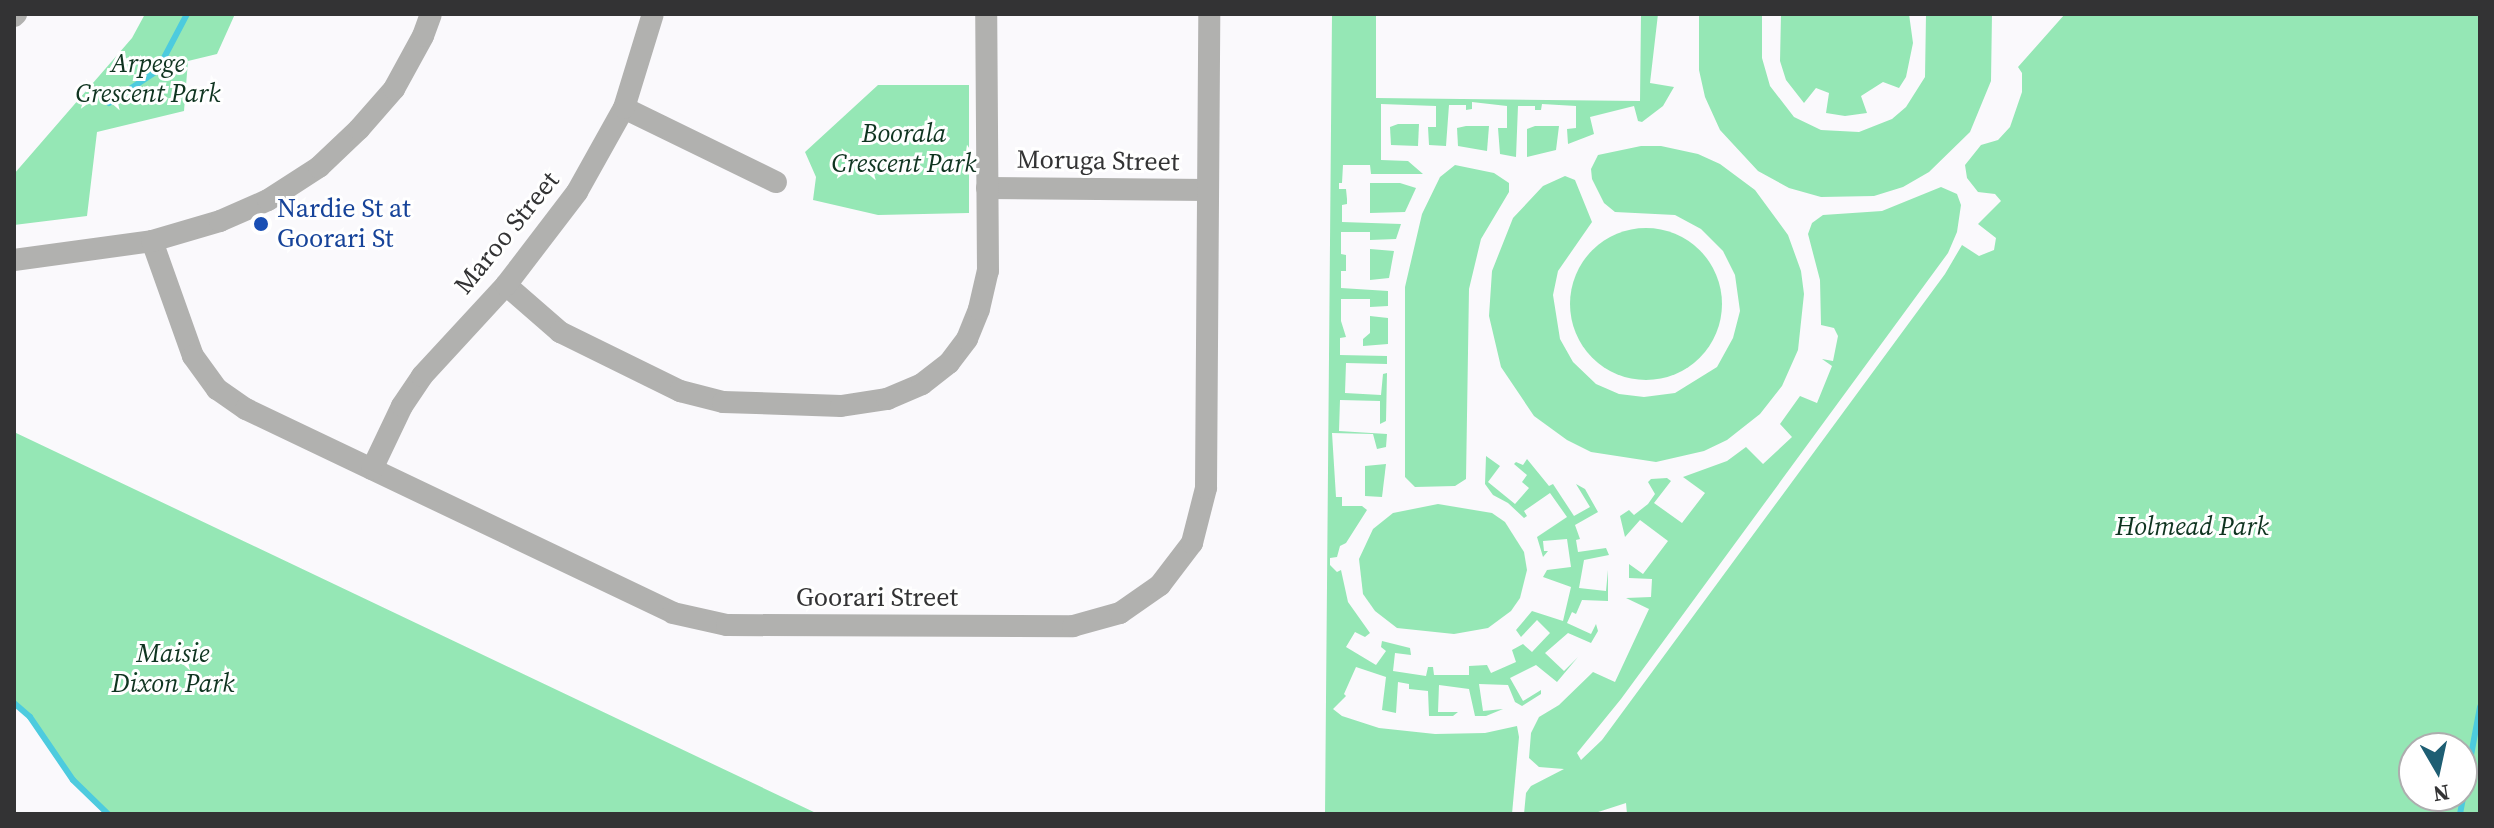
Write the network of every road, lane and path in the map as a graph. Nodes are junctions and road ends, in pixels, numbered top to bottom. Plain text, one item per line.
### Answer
1 (431, 14) edge
2 (653, 14) edge
3 (986, 14) edge
4 (1209, 14) edge
5 (624, 108) junction
6 (776, 182) dead end
7 (987, 188) junction
8 (1208, 190) junction
9 (152, 241) junction
10 (14, 260) edge
11 (506, 285) junction
12 (372, 469) junction

1 - 9 street
2 - 5 street, Maroo Street
3 - 7 street
4 - 8 street, Goorari Street
5 - 6 street
5 - 11 street, Maroo Street
7 - 8 street, Moruga Street
7 - 11 street
8 - 12 street, Goorari Street
9 - 10 street
9 - 12 street, Goorari Street
11 - 12 street, Maroo Street

